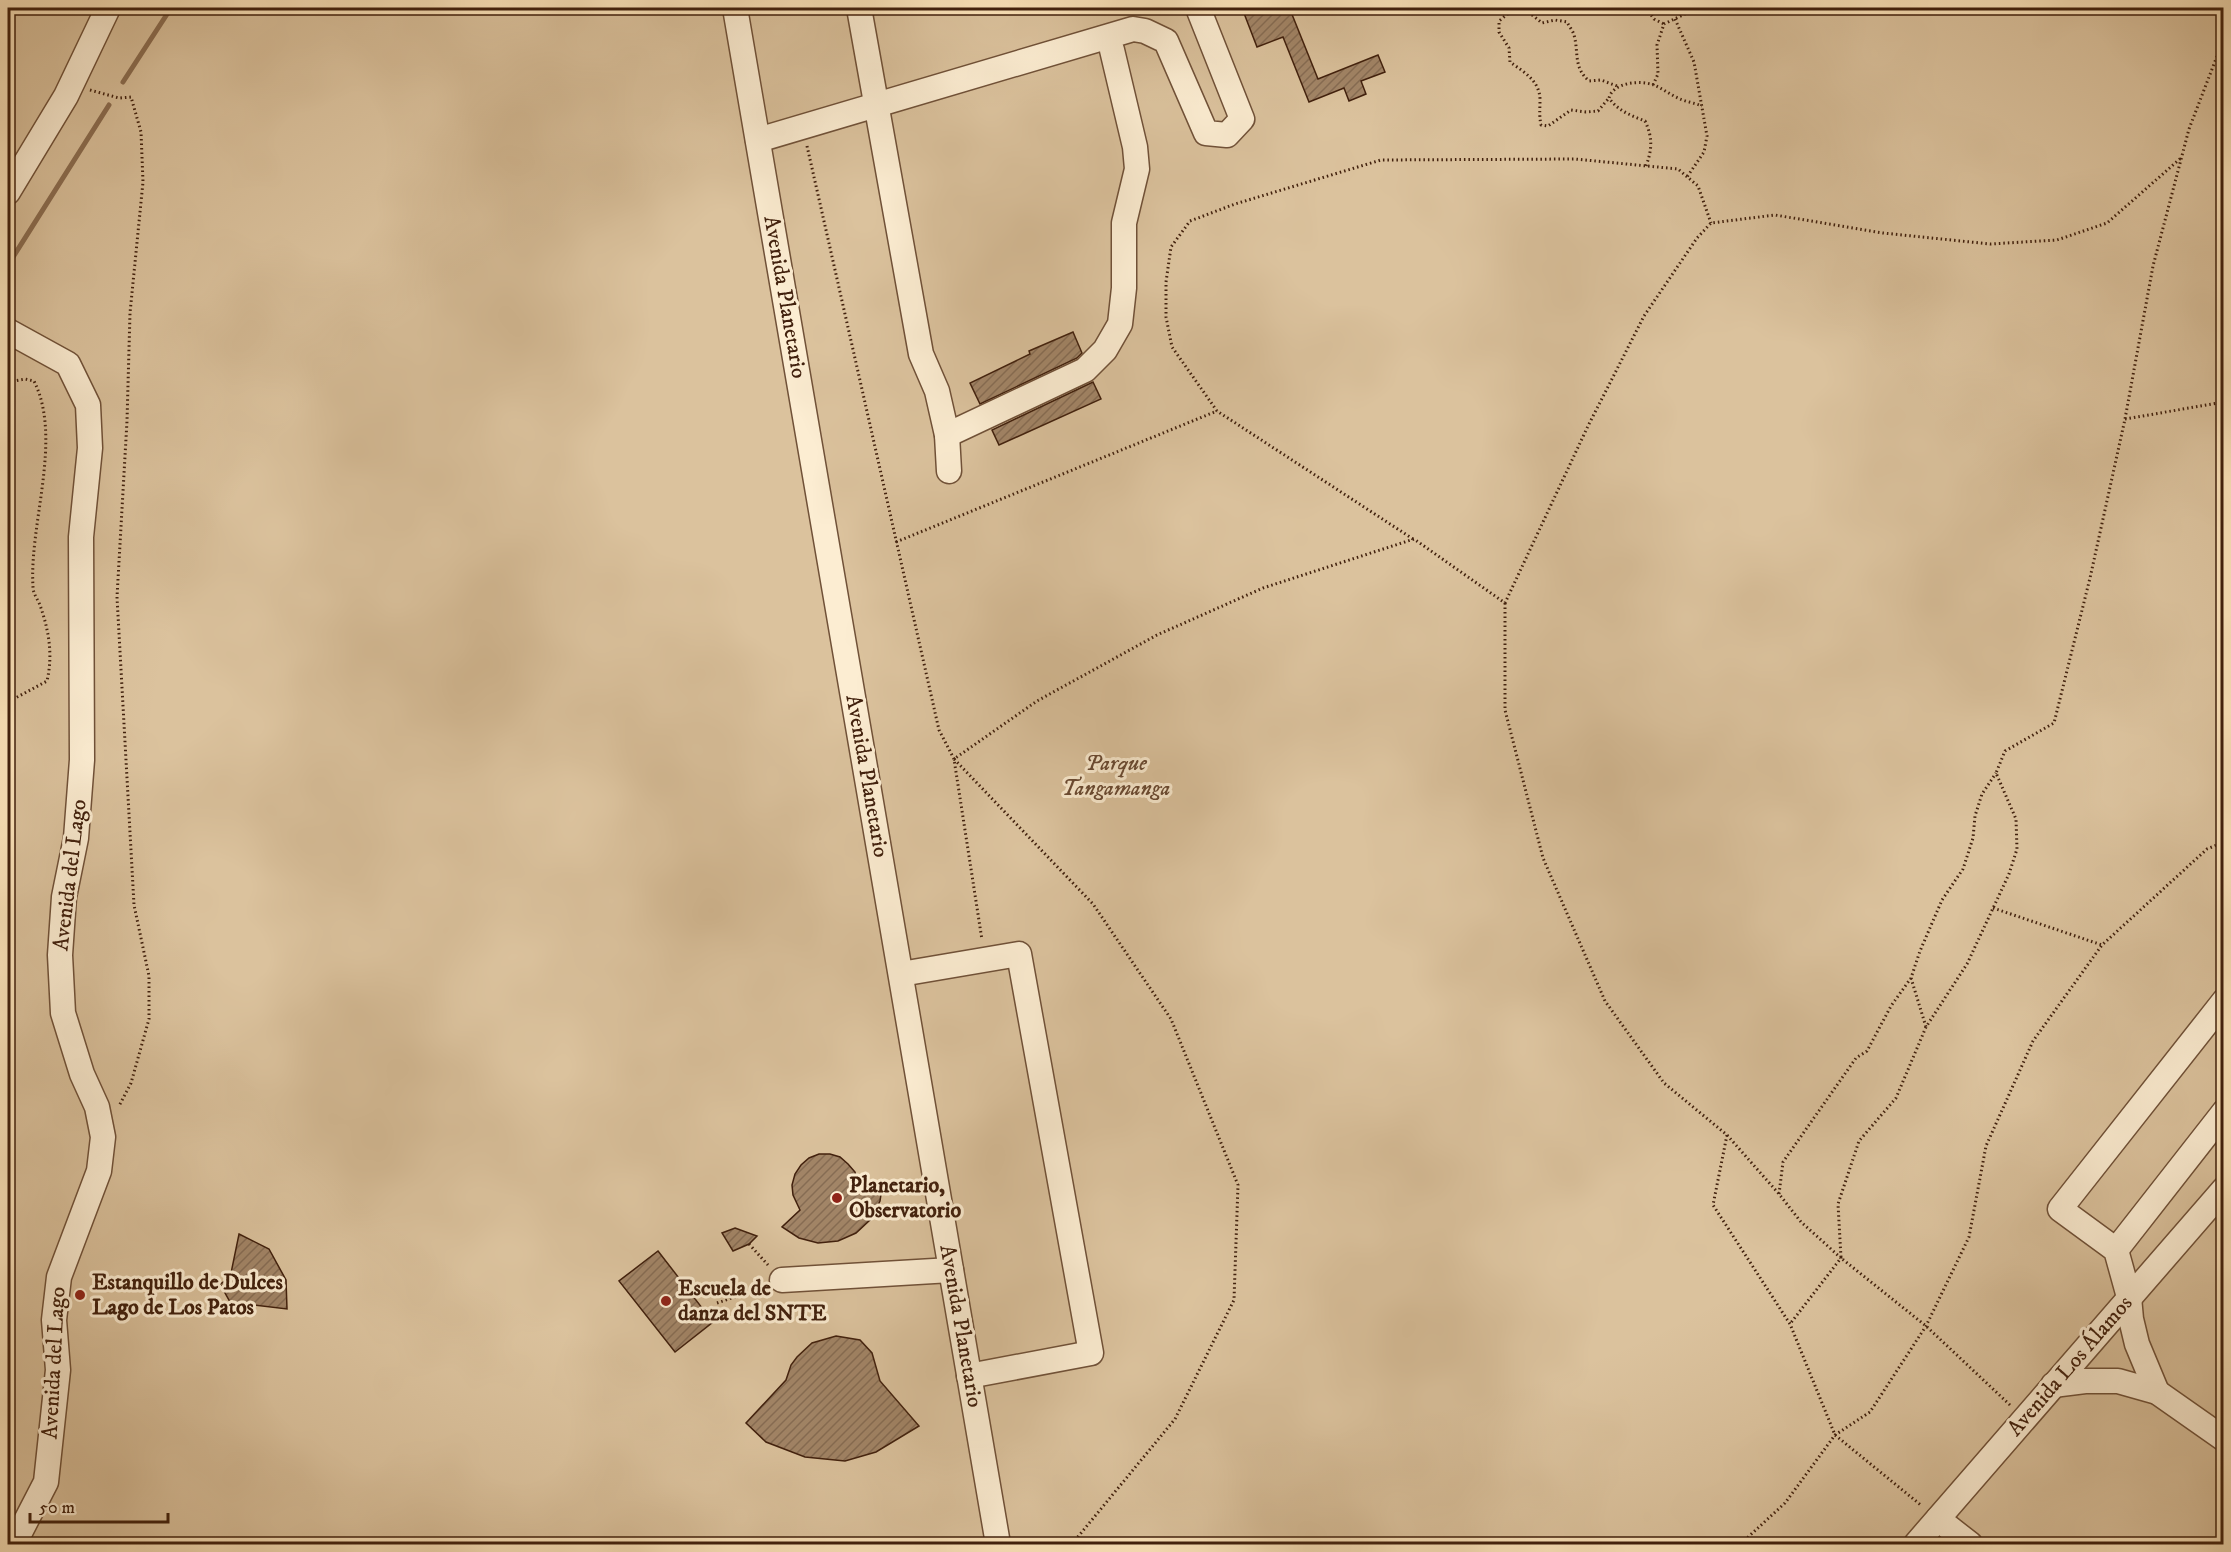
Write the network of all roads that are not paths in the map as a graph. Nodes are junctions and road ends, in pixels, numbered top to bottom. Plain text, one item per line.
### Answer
1 (108, 8) edge
2 (735, 8) edge
3 (863, 8) edge
4 (1198, 8) edge
5 (1145, 31) junction
6 (1112, 50) junction
7 (878, 111) junction
8 (759, 146) junction
9 (8, 192) edge
10 (8, 331) edge
11 (947, 435) junction
12 (949, 471) dead end
13 (901, 974) junction
14 (2223, 1001) edge
15 (2223, 1112) edge
16 (2223, 1189) edge
17 (2116, 1250) junction
18 (951, 1270) junction
19 (782, 1280) road end
20 (2129, 1298) junction
21 (969, 1376) junction
22 (2053, 1385) junction
23 (2157, 1392) junction
24 (2223, 1439) edge
25 (1938, 1519) junction
26 (14, 1545) edge
27 (998, 1545) edge
28 (1916, 1545) edge
29 (1970, 1545) edge

1 - 9 street
2 - 8 street, Avenida Planetario
3 - 7 street
4 - 5 street
5 - 6 street
5 - 7 street
6 - 7 street
6 - 11 street
7 - 8 street
7 - 8 street
7 - 11 street
8 - 13 street, Avenida Planetario
10 - 26 street, Avenida del Lago
11 - 12 street
13 - 18 street, Avenida Planetario
13 - 21 street
14 - 17 street
15 - 17 street
16 - 20 street, Avenida Los Álamos
17 - 20 street
18 - 19 street
18 - 21 street, Avenida Planetario
20 - 22 street, Avenida Los Álamos
20 - 23 street
21 - 27 street, Avenida Planetario
22 - 23 street
22 - 25 street, Avenida Los Álamos
23 - 24 street
25 - 28 street, Avenida Los Álamos
25 - 29 street

